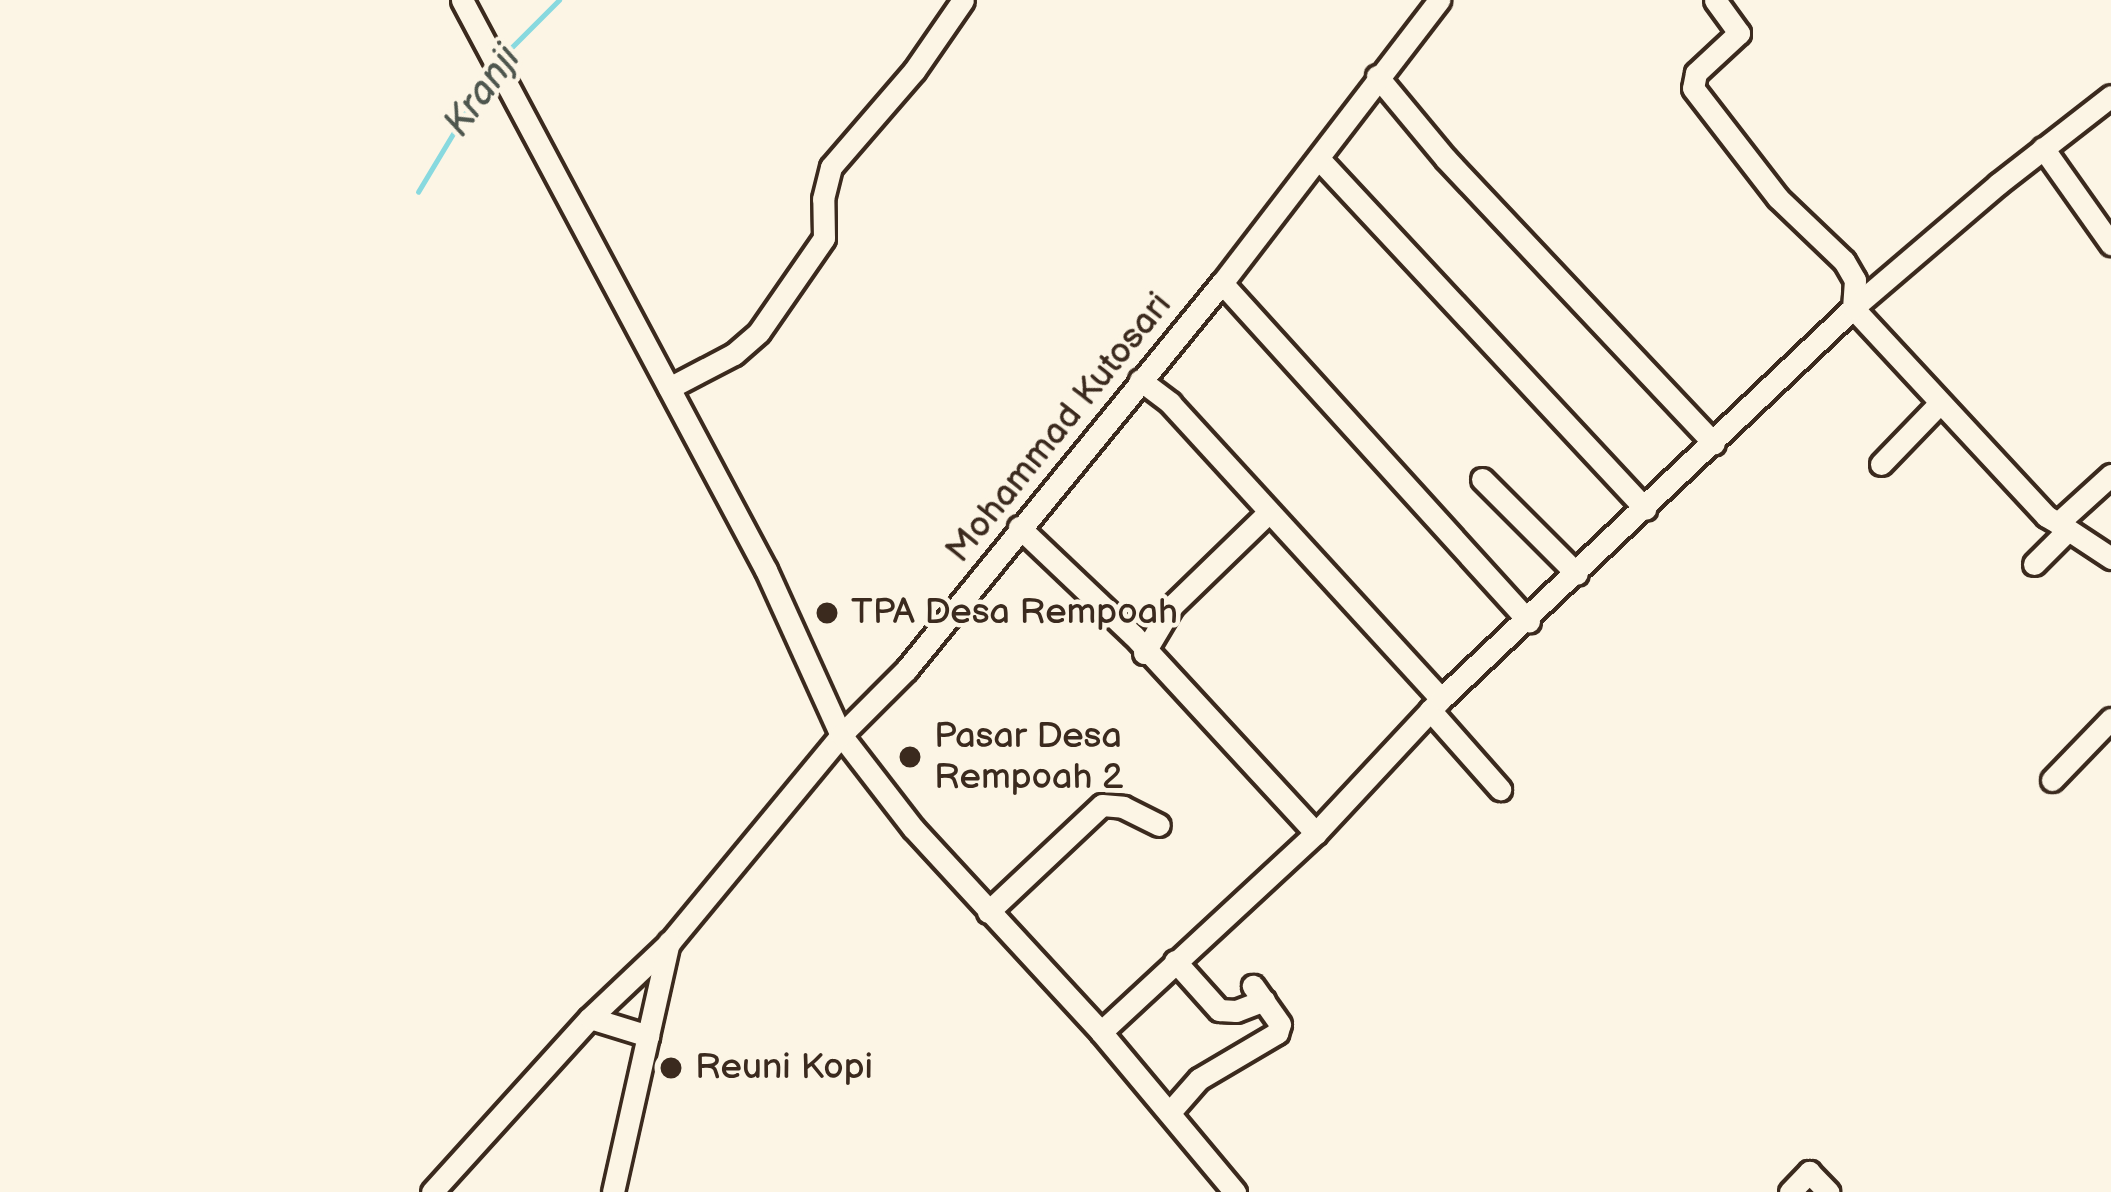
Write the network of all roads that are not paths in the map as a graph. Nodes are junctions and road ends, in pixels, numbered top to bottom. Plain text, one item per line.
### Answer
1 (462, 0) edge
2 (963, 0) edge
3 (1439, 0) edge
4 (1715, 0) edge
5 (1377, 76) junction
6 (2111, 96) edge
7 (2043, 148) junction
8 (1320, 160) junction
9 (2111, 244) edge
10 (1222, 283) junction
11 (1853, 308) junction
12 (1140, 380) junction
13 (669, 388) junction
14 (1938, 406) junction
15 (1714, 443) junction
16 (1881, 464) dead end
17 (2111, 475) edge
18 (1482, 479) dead end
19 (1645, 509) junction
20 (1268, 513) junction
21 (2063, 526) junction
22 (1019, 527) junction
23 (2111, 558) edge
24 (2034, 564) dead end
25 (1577, 574) junction
26 (1529, 621) junction
27 (1144, 653) junction
28 (1436, 705) junction
29 (2111, 719) edge
30 (841, 734) junction
31 (2052, 780) dead end
32 (1500, 789) dead end
33 (1159, 825) dead end
34 (1316, 833) junction
35 (988, 912) junction
36 (670, 942) junction
37 (1175, 961) junction
38 (590, 1018) junction
39 (1102, 1032) junction
40 (648, 1036) junction
41 (1169, 1112) junction
42 (432, 1192) edge
43 (614, 1192) edge
44 (1235, 1192) edge
45 (1790, 1192) edge
46 (1828, 1192) edge

1 - 13 street
2 - 13 street
3 - 5 street, Mohammad Kutosari
4 - 11 street
5 - 8 street, Mohammad Kutosari
5 - 15 street
6 - 7 street
7 - 9 street
7 - 11 street
8 - 10 street, Mohammad Kutosari
8 - 19 street
10 - 12 street, Mohammad Kutosari
10 - 26 street
11 - 14 street
11 - 15 street
12 - 20 street
12 - 22 street, Mohammad Kutosari
13 - 30 street
14 - 16 street
14 - 21 street
15 - 19 street
17 - 21 street
18 - 25 street
19 - 25 street
20 - 27 street
20 - 28 street
21 - 23 street
21 - 24 street
22 - 27 street
22 - 30 street, Mohammad Kutosari
25 - 26 street
26 - 28 street
27 - 34 street
28 - 32 street
28 - 34 street
29 - 31 street
30 - 35 street
30 - 36 street, Mohammad Kutosari
33 - 35 street
34 - 37 street
35 - 39 street
36 - 38 street, Mohammad Kutosari
36 - 40 street
37 - 39 street
37 - 41 street
38 - 40 street
38 - 42 street, Mohammad Kutosari
39 - 41 street
40 - 43 street
41 - 44 street
45 - 46 street

